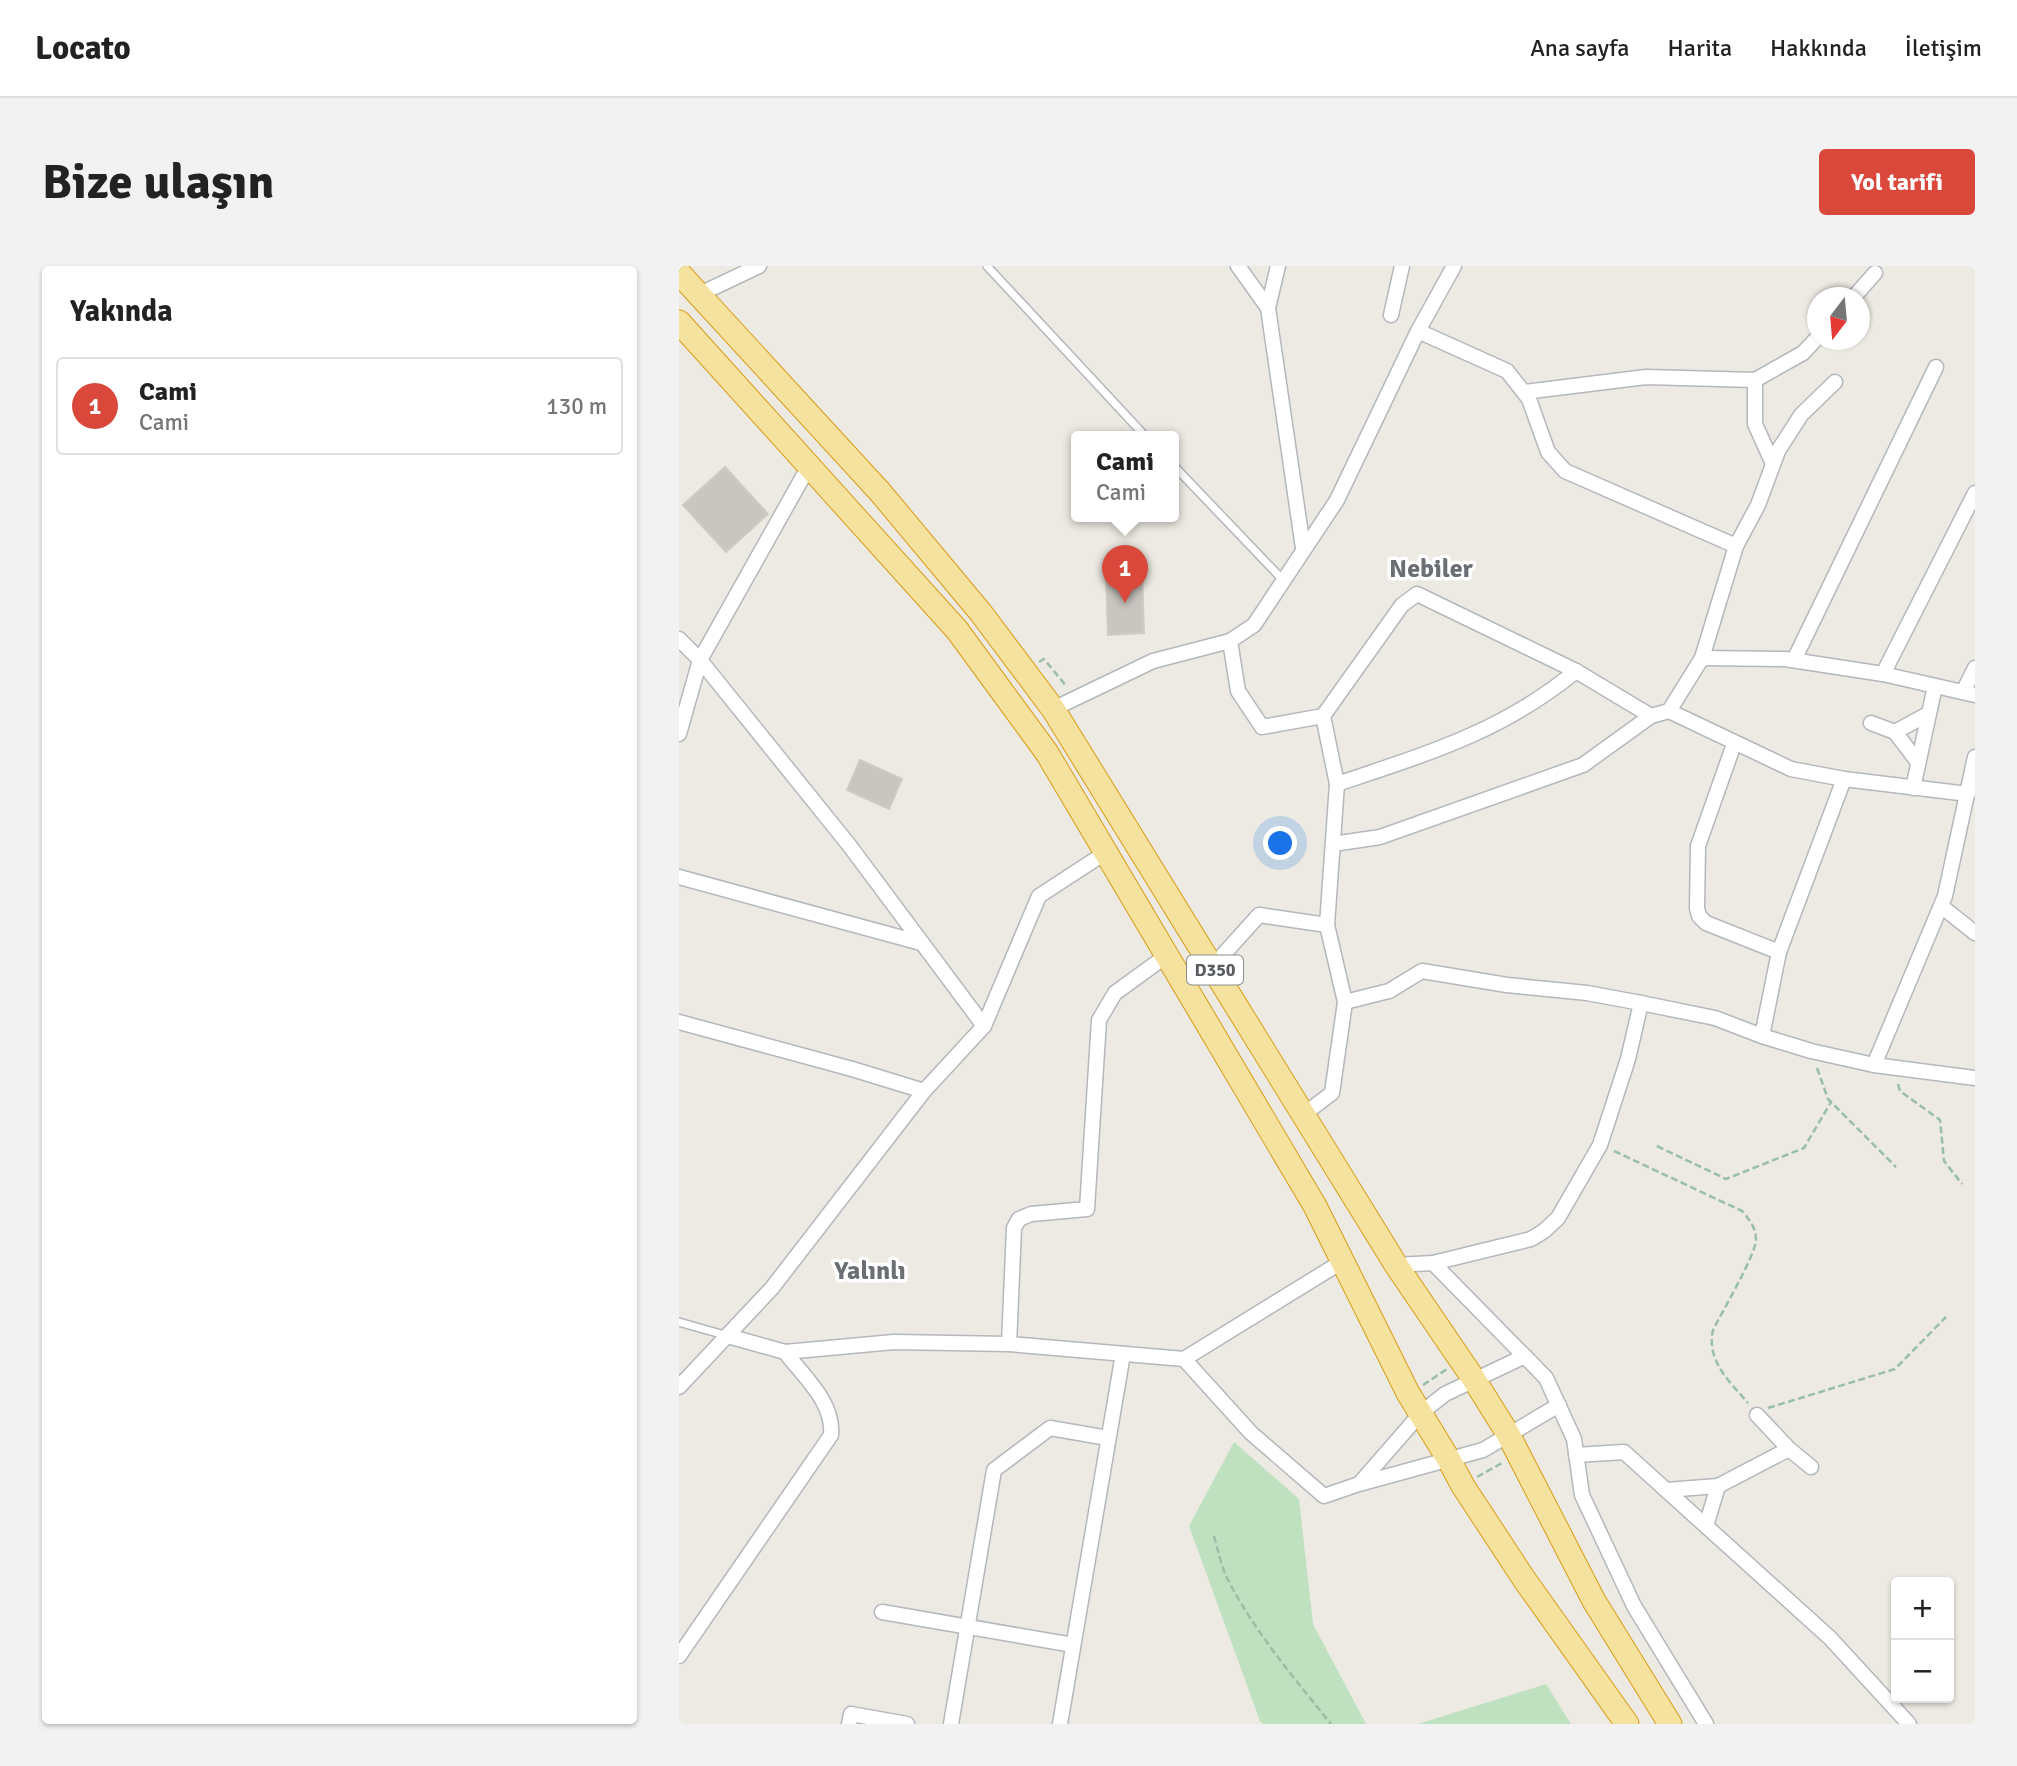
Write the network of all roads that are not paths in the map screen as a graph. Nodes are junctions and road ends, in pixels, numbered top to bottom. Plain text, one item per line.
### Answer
1 (759, 266) edge
2 (987, 266) edge
3 (1238, 266) edge
4 (1278, 266) edge
5 (1402, 266) edge
6 (1454, 266) edge
7 (679, 273) edge
8 (1875, 273) dead end
9 (1863, 287) edge
10 (699, 294) junction
11 (1268, 308) junction
12 (1391, 315) dead end
13 (679, 322) edge
14 (1418, 331) junction
15 (1807, 349) edge
16 (1936, 367) dead end
17 (1755, 380) junction
18 (1835, 382) dead end
19 (1524, 392) junction
20 (1140, 431) edge
21 (1773, 464) junction
22 (810, 466) junction
23 (1179, 471) edge
24 (1975, 493) edge
25 (1735, 545) junction
26 (1303, 548) junction
27 (1283, 580) junction
28 (679, 639) edge
29 (1230, 641) junction
30 (1702, 658) junction
31 (699, 660) junction
32 (1794, 660) junction
33 (1975, 668) edge
34 (1576, 671) junction
35 (1883, 674) junction
36 (1935, 686) junction
37 (1969, 694) edge
38 (1052, 709) junction
39 (1669, 711) junction
40 (1928, 714) junction
41 (1323, 716) junction
42 (1651, 716) junction
43 (1871, 723) dead end
44 (1895, 732) junction
45 (679, 734) edge
46 (1734, 744) junction
47 (1975, 757) edge
48 (1917, 761) junction
49 (1844, 779) junction
50 (1337, 785) junction
51 (1913, 788) junction
52 (1968, 794) junction
53 (1333, 844) junction
54 (1105, 853) junction
55 (679, 877) edge
56 (1941, 906) junction
57 (1327, 925) junction
58 (1975, 933) edge
59 (921, 943) junction
60 (1779, 951) junction
61 (1166, 956) junction
62 (1213, 967) junction
63 (1345, 1002) junction
64 (1641, 1003) junction
65 (679, 1022) edge
66 (985, 1026) junction
67 (1762, 1036) junction
68 (1874, 1065) junction
69 (1975, 1078) edge
70 (924, 1091) junction
71 (1303, 1115) junction
72 (1343, 1261) junction
73 (1433, 1263) junction
74 (1396, 1265) junction
75 (679, 1322) edge
76 (728, 1336) junction
77 (1009, 1344) junction
78 (785, 1352) junction
79 (1123, 1354) junction
80 (1525, 1356) junction
81 (1184, 1359) junction
82 (1475, 1381) junction
83 (679, 1387) edge
84 (1559, 1405) junction
85 (1421, 1413) junction
86 (1757, 1415) road end
87 (1108, 1438) junction
88 (1513, 1444) junction
89 (1789, 1449) junction
90 (1576, 1455) junction
91 (1449, 1460) junction
92 (1811, 1468) dead end
93 (1359, 1484) junction
94 (1718, 1486) junction
95 (1666, 1490) junction
96 (1706, 1526) junction
97 (882, 1612) dead end
98 (967, 1627) junction
99 (1073, 1645) junction
100 (679, 1656) edge
101 (849, 1724) edge
102 (907, 1724) edge
103 (951, 1724) edge
104 (1060, 1724) edge
105 (1627, 1724) edge
106 (1670, 1724) edge
107 (1706, 1724) edge
108 (1909, 1724) edge

1 - 10 street
2 - 20 lane
3 - 11 street
4 - 11 street
5 - 12 street
6 - 14 street
7 - 10 highway, D350
8 - 9 street
10 - 38 highway, D350
11 - 26 street
13 - 22 highway, D350
14 - 19 street
14 - 26 street
15 - 17 street
16 - 32 street
17 - 19 street
17 - 21 street
18 - 21 street
19 - 25 street
21 - 25 street
22 - 31 street
22 - 54 highway, D350
23 - 27 lane
24 - 35 street
25 - 30 street
26 - 27 street
27 - 29 street
28 - 31 street
29 - 38 street
29 - 41 street
30 - 32 street
30 - 39 street
31 - 45 street
31 - 59 street
32 - 35 street
33 - 37 street
34 - 41 street
34 - 42 street
34 - 50 street
35 - 36 street
36 - 37 street
36 - 40 street
38 - 62 highway, D350
39 - 42 street
39 - 46 street
40 - 44 street
40 - 48 street
41 - 50 street
42 - 53 street
43 - 44 street
44 - 48 street
46 - 49 street
46 - 60 street
47 - 52 street
48 - 51 street
49 - 51 street
49 - 60 street
50 - 53 street
51 - 52 street
52 - 56 street
53 - 57 street
54 - 61 highway, D350
54 - 66 street
55 - 59 street
56 - 58 street
56 - 68 street
57 - 62 street
57 - 63 street
59 - 66 street
60 - 67 street
61 - 72 highway, D350
61 - 77 street
62 - 71 highway, D350
63 - 64 street
63 - 71 street
64 - 67 street
64 - 73 street
65 - 70 street
66 - 70 street
67 - 68 street
68 - 69 street
70 - 76 street
71 - 74 highway, D350
72 - 81 street
72 - 85 highway, D350
73 - 74 street
73 - 80 street
74 - 82 highway, D350
75 - 76 lane
76 - 78 street
76 - 83 street
77 - 78 street
77 - 79 street
78 - 100 street
79 - 81 street
79 - 87 street
80 - 82 street
80 - 84 street
81 - 93 street
82 - 85 street
82 - 88 highway, D350
84 - 88 street
84 - 90 street
85 - 91 highway, D350
85 - 93 street
86 - 89 street
87 - 98 street
87 - 99 street
88 - 91 street
88 - 106 highway, D350
89 - 92 street
89 - 94 street
90 - 95 street
90 - 107 street
91 - 93 street
91 - 105 highway, D350
94 - 95 street
94 - 96 street
95 - 96 street
96 - 108 street
97 - 98 street
98 - 99 street
98 - 103 street
99 - 104 street
101 - 102 street

